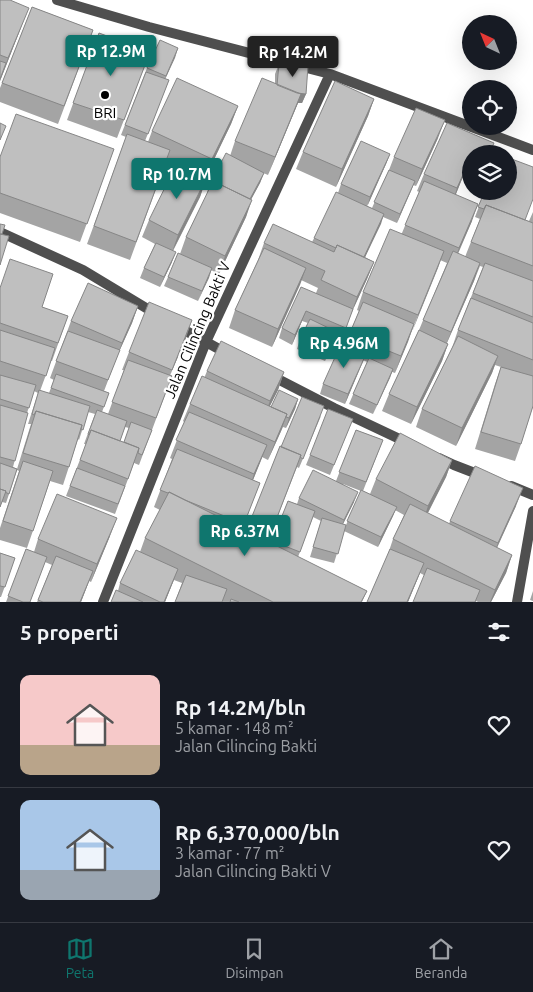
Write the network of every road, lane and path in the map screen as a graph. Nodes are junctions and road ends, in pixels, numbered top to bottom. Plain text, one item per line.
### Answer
1 (57, 0) edge
2 (330, 74) junction
3 (533, 150) edge
4 (0, 232) edge
5 (206, 342) junction
6 (240, 360) edge
7 (257, 369) edge
8 (533, 495) edge
9 (533, 511) edge
10 (103, 602) edge
11 (517, 602) edge

1 - 2 street
2 - 3 street
2 - 5 street, Jalan Cilincing Bakti V
4 - 5 street
5 - 6 street
5 - 10 street, Jalan Cilincing Bakti V
7 - 8 street
9 - 11 street

